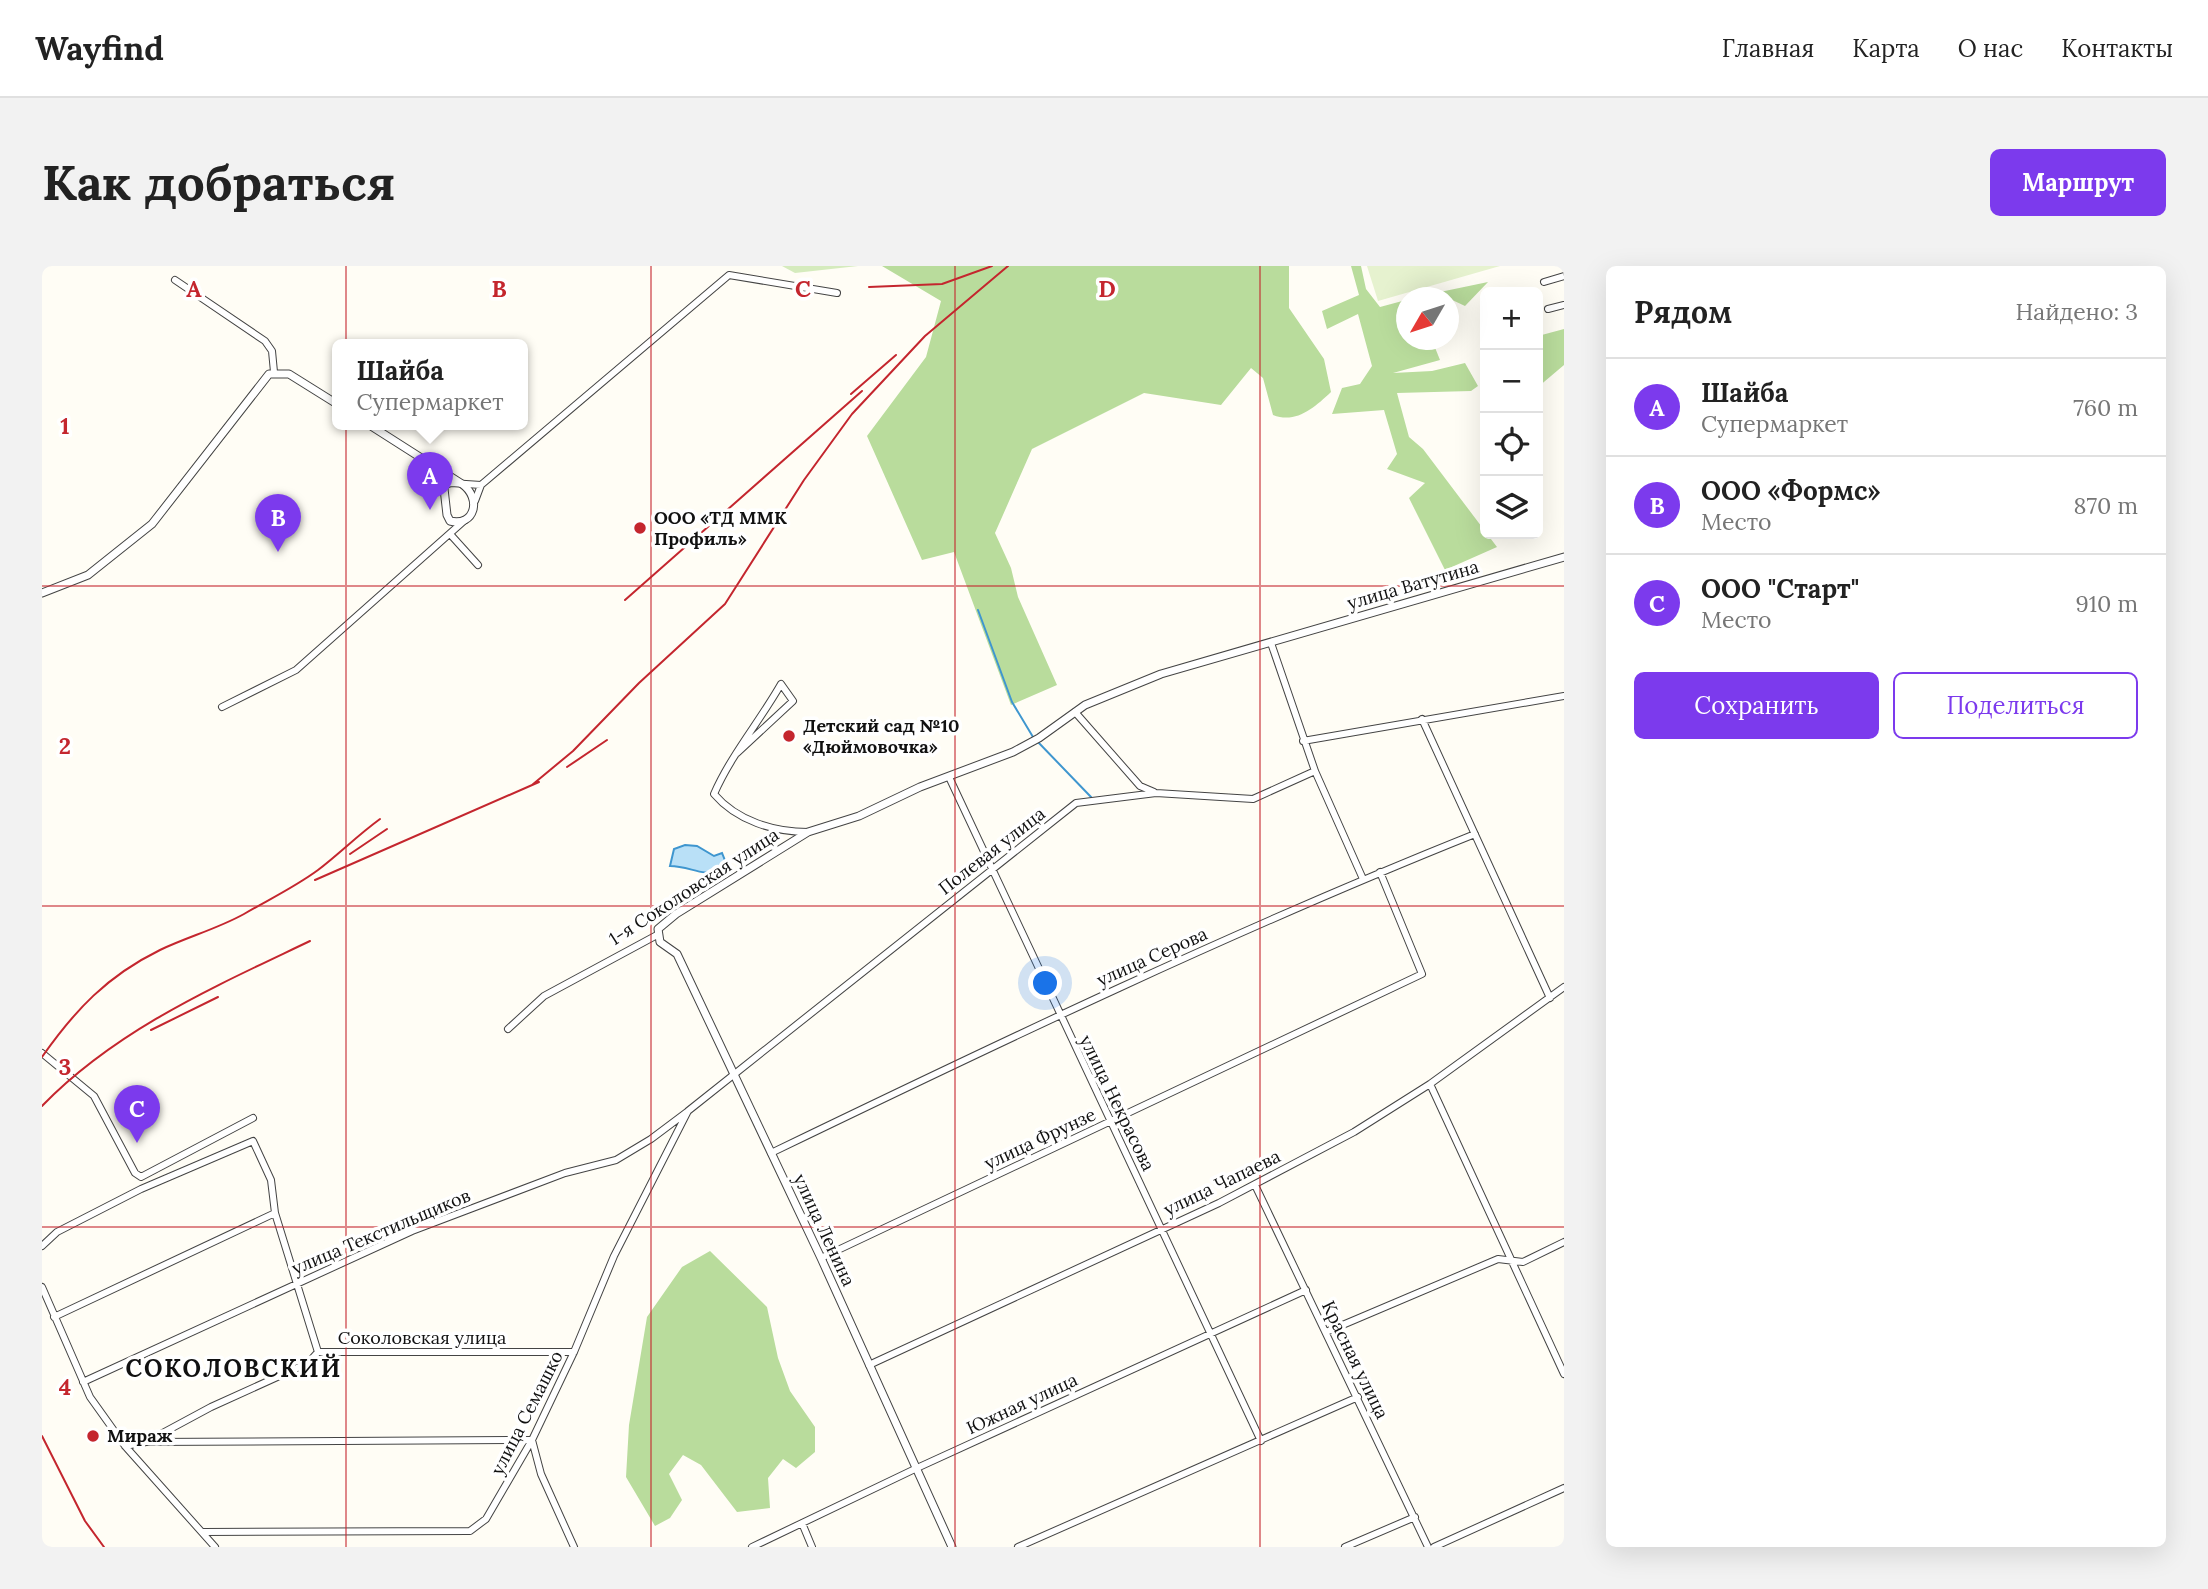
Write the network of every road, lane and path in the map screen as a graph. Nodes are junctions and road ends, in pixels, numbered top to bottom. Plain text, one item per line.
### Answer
1 (1564, 276) edge
2 (175, 281) dead end
3 (1544, 282) dead end
4 (838, 293) dead end
5 (1564, 305) edge
6 (1548, 309) dead end
7 (274, 372) junction
8 (332, 401) edge
9 (377, 430) edge
10 (442, 471) junction
11 (462, 484) junction
12 (481, 485) junction
13 (443, 486) junction
14 (475, 501) junction
15 (465, 520) junction
16 (450, 522) junction
17 (452, 533) junction
18 (1564, 557) edge
19 (478, 565) dead end
20 (42, 593) edge
21 (1271, 643) junction
22 (1564, 696) edge
23 (222, 707) dead end
24 (1075, 712) junction
25 (1422, 719) junction
26 (1303, 741) junction
27 (737, 752) junction
28 (1317, 775) junction
29 (949, 777) junction
30 (1156, 793) junction
31 (808, 831) junction
32 (1475, 834) junction
33 (990, 869) junction
34 (1380, 872) junction
35 (1363, 879) junction
36 (657, 934) junction
37 (1564, 987) edge
38 (1549, 999) junction
39 (1058, 1014) junction
40 (508, 1030) dead end
41 (42, 1053) edge
42 (734, 1075) junction
43 (1430, 1084) junction
44 (688, 1111) junction
45 (253, 1118) dead end
46 (1109, 1122) junction
47 (771, 1153) junction
48 (1255, 1185) junction
49 (275, 1213) junction
50 (1162, 1227) junction
51 (1564, 1242) edge
52 (42, 1246) edge
53 (821, 1258) junction
54 (1510, 1261) junction
55 (298, 1283) junction
56 (42, 1287) edge
57 (1306, 1290) junction
58 (54, 1317) junction
59 (1326, 1332) junction
60 (1210, 1334) junction
61 (318, 1352) junction
62 (574, 1352) junction
63 (869, 1366) junction
64 (1564, 1374) edge
65 (83, 1382) junction
66 (1358, 1397) junction
67 (532, 1440) junction
68 (1261, 1441) junction
69 (146, 1442) junction
70 (125, 1446) junction
71 (917, 1468) junction
72 (1564, 1488) edge
73 (1415, 1517) junction
74 (802, 1523) junction
75 (204, 1532) junction
76 (215, 1547) edge
77 (574, 1547) edge
78 (752, 1547) edge
79 (812, 1547) edge
80 (951, 1547) edge
81 (1018, 1547) edge
82 (1345, 1547) edge
83 (1428, 1547) edge
84 (1434, 1547) edge

1 - 3 street
2 - 7 street
4 - 12 street
5 - 6 street
7 - 8 street
7 - 20 street
9 - 10 street
10 - 11 street
10 - 13 street
11 - 12 street
11 - 13 street
11 - 14 street
12 - 14 street
13 - 16 street
14 - 15 street
15 - 16 street
15 - 17 street
16 - 17 street
17 - 19 street
17 - 23 street
18 - 21 street, улица Ватутина
21 - 24 street, улица Ватутина
21 - 26 street
22 - 25 street
24 - 29 street, 1-я Соколовская улица
24 - 30 street
25 - 26 street
25 - 32 street
26 - 28 street
27 - 27 street
27 - 31 street
28 - 30 street, Полевая улица
28 - 35 street
29 - 31 street, 1-я Соколовская улица
29 - 33 street, улица Некрасова
30 - 33 street, Полевая улица
31 - 36 street, 1-я Соколовская улица
32 - 34 street, улица Серова
32 - 38 street
33 - 39 street, улица Некрасова
33 - 42 street, Полевая улица
34 - 35 street, улица Серова
34 - 46 street, улица Фрунзе
35 - 39 street, улица Серова
36 - 40 street, 1-я Соколовская улица
36 - 42 street, улица Ленина
37 - 38 street, улица Чапаева
38 - 43 street, улица Чапаева
39 - 46 street, улица Некрасова
39 - 47 street, улица Серова
41 - 45 street
42 - 44 street, улица Семашко
42 - 47 street, улица Ленина
43 - 48 street, улица Чапаева
43 - 54 street
44 - 55 street, улица Текстильщиков
44 - 62 street, улица Семашко
46 - 50 street, улица Некрасова
46 - 53 street, улица Фрунзе
47 - 53 street, улица Ленина
48 - 50 street, улица Чапаева
48 - 57 street, Красная улица
49 - 52 street
49 - 55 street
49 - 58 street
50 - 60 street, улица Некрасова
50 - 63 street, улица Чапаева
51 - 54 street
53 - 63 street, улица Ленина
54 - 59 street
54 - 64 street
55 - 61 street
55 - 65 street, улица Текстильщиков
56 - 58 street
57 - 59 street, Красная улица
57 - 60 street, Южная улица
58 - 65 street
59 - 66 street, Красная улица
60 - 68 street, улица Некрасова
60 - 71 street, Южная улица
61 - 62 street, Соколовская улица
61 - 69 street, Соколовская улица
62 - 67 street, улица Семашко
63 - 71 street, улица Ленина
65 - 70 street
66 - 68 street
66 - 73 street, Красная улица
67 - 69 street
67 - 75 street, улица Семашко
67 - 77 street
68 - 81 street
69 - 70 street, Соколовская улица
70 - 75 street
71 - 74 street, Южная улица
71 - 80 street, улица Ленина
72 - 84 street
73 - 82 street
73 - 83 street, Красная улица
74 - 78 street, Южная улица
74 - 79 street
75 - 76 street

